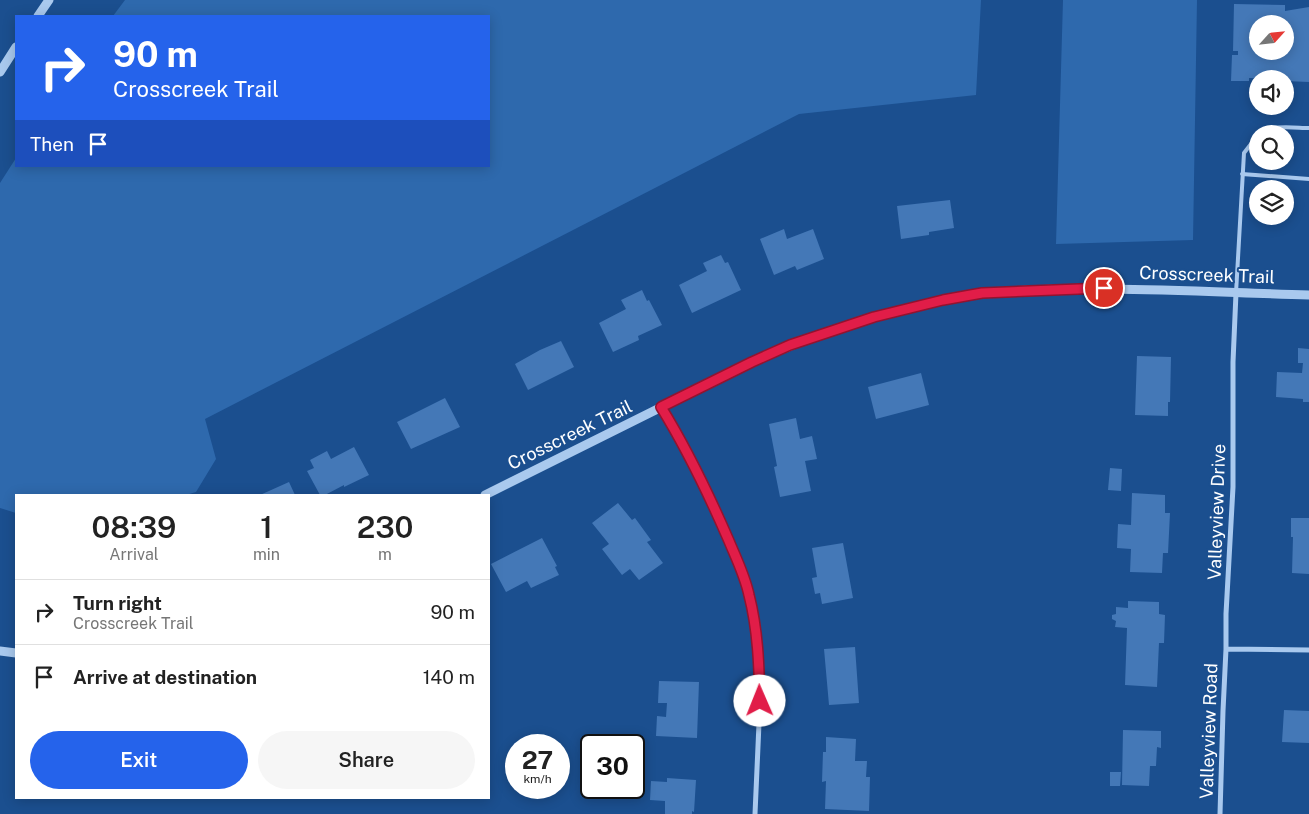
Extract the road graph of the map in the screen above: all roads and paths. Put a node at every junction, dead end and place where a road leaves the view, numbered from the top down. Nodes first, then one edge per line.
1 (49, 0) edge
2 (39, 15) edge
3 (15, 49) edge
4 (0, 72) edge
5 (1294, 128) edge
6 (1309, 128) edge
7 (1249, 146) edge
8 (1242, 174) junction
9 (1309, 179) edge
10 (1236, 293) junction
11 (1309, 295) edge
12 (661, 407) junction
13 (487, 494) edge
14 (1226, 649) junction
15 (1309, 650) edge
16 (0, 651) edge
17 (15, 653) edge
18 (755, 814) edge
19 (1220, 814) edge

1 - 2 street
3 - 4 street
5 - 6 lane
7 - 8 lane
8 - 9 lane
8 - 10 lane
10 - 11 street, Crosscreek Trail
10 - 12 street, Crosscreek Trail
10 - 14 street, Valleyview Drive
12 - 13 street, Crosscreek Trail
12 - 18 street
14 - 15 street
14 - 19 street, Valleyview Road
16 - 17 street

